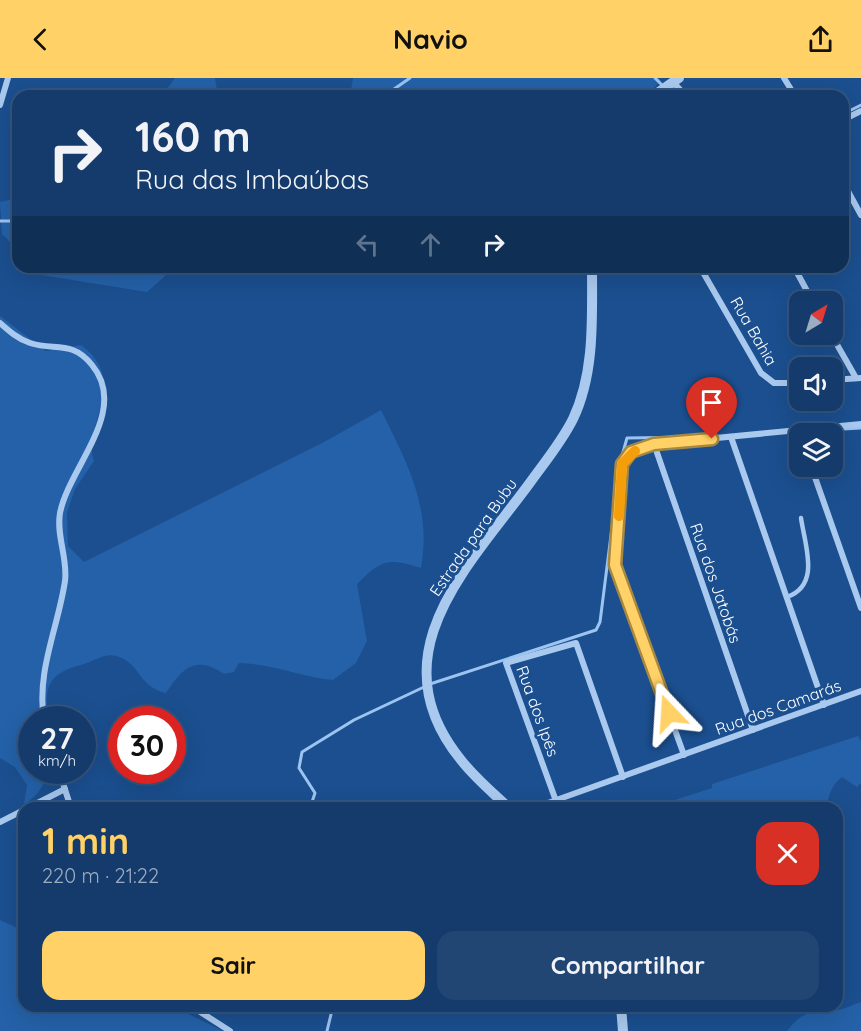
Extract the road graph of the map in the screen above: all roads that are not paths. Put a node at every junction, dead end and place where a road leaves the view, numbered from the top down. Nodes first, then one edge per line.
1 (8, 78) edge
2 (676, 80) edge
3 (661, 90) edge
4 (0, 105) edge
5 (849, 193) edge
6 (861, 215) edge
7 (592, 273) edge
8 (703, 273) edge
9 (797, 273) edge
10 (807, 291) edge
11 (0, 323) edge
12 (838, 345) edge
13 (858, 378) edge
14 (843, 379) edge
15 (789, 382) edge
16 (861, 424) edge
17 (843, 427) edge
18 (789, 434) edge
19 (731, 437) junction
20 (654, 444) junction
21 (815, 477) edge
22 (801, 518) dead end
23 (787, 597) junction
24 (861, 608) edge
25 (861, 691) edge
26 (824, 705) junction
27 (43, 706) edge
28 (753, 730) junction
29 (684, 755) junction
30 (623, 777) junction
31 (63, 784) edge
32 (65, 789) junction
33 (556, 801) junction
34 (39, 802) edge
35 (69, 802) edge
36 (503, 802) edge
37 (553, 802) edge
38 (18, 813) edge
39 (0, 822) edge
40 (200, 1012) edge
41 (621, 1012) edge
42 (230, 1031) edge
43 (623, 1031) edge

1 - 4 street
2 - 3 street
5 - 6 street
7 - 36 street, Estrada para Bubu
8 - 15 street, Rua Bahia
9 - 10 street
11 - 27 street
12 - 13 street
13 - 14 street
16 - 17 street
18 - 19 street
19 - 20 street
19 - 23 street
20 - 28 street, Rua dos Jatobás
20 - 29 street
21 - 24 street
22 - 23 lane
23 - 26 street
25 - 26 street, Rua dos Camarás
26 - 28 street, Rua dos Camarás
28 - 29 street, Rua dos Camarás
29 - 30 street, Rua dos Camarás
30 - 33 street, Rua dos Camarás
30 - 33 street, Rua dos Ipês
31 - 32 street
32 - 34 street
32 - 35 street
33 - 37 street, Rua dos Camarás
38 - 39 street
40 - 42 street
41 - 43 street

